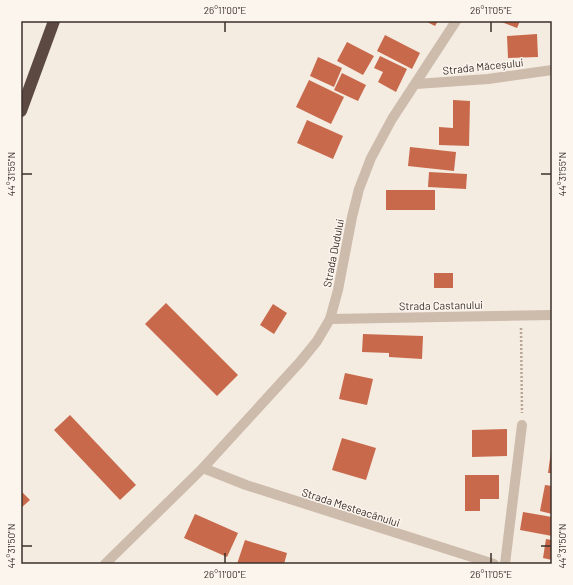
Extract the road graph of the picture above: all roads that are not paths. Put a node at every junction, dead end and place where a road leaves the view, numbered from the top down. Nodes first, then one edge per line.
1 (54, 21) edge
2 (456, 21) edge
3 (552, 70) edge
4 (416, 84) junction
5 (21, 111) edge
6 (552, 314) edge
7 (330, 319) junction
8 (522, 425) road end
9 (203, 468) junction
10 (105, 564) edge
11 (494, 564) edge
12 (505, 564) edge

1 - 5 highway
2 - 4 street, Strada Dudului
3 - 4 street, Strada Măceșului
4 - 7 street, Strada Dudului
6 - 7 street, Strada Castanului
7 - 9 street, Strada Dudului
8 - 12 street
9 - 10 street, Strada Dudului
9 - 11 street, Strada Mesteacănului

